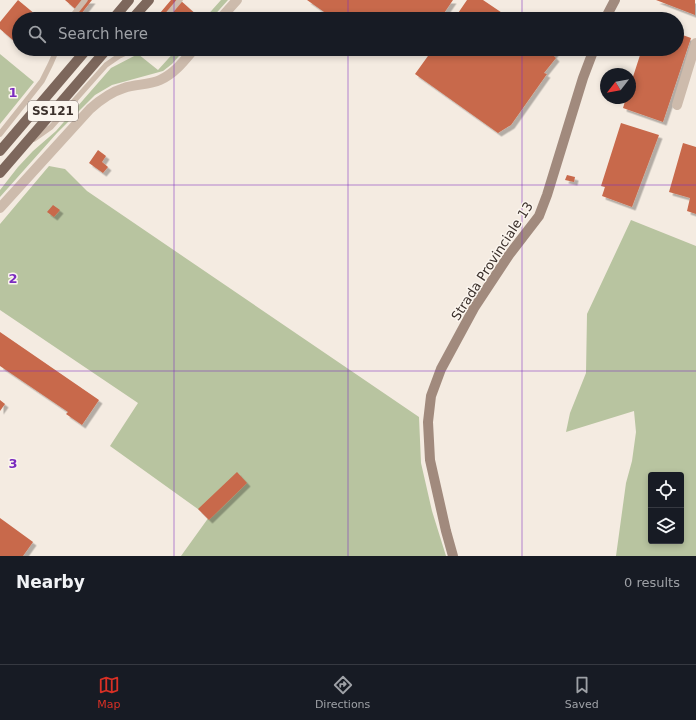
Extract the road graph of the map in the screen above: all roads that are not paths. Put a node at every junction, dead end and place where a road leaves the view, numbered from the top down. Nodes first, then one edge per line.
1 (85, 0) edge
2 (129, 0) edge
3 (149, 0) edge
4 (180, 0) edge
5 (236, 0) edge
6 (615, 0) edge
7 (76, 12) edge
8 (119, 12) edge
9 (138, 12) edge
10 (170, 12) edge
11 (226, 12) edge
12 (609, 12) edge
13 (696, 43) edge
14 (54, 56) edge
15 (81, 56) edge
16 (101, 56) edge
17 (119, 56) edge
18 (188, 56) edge
19 (591, 56) edge
20 (677, 105) dead end
21 (0, 134) edge
22 (22, 147) junction
23 (0, 151) edge
24 (0, 173) edge
25 (0, 208) edge
26 (453, 556) edge

1 - 7 lane
2 - 8 main road
3 - 9 main road
4 - 10 lane
5 - 11 street
6 - 12 main road
13 - 20 street
14 - 21 lane
15 - 23 main road, SS121
16 - 22 main road, SS121
17 - 22 lane
18 - 25 street
19 - 26 main road, Strada Provinciale 13
22 - 24 main road, SS121

